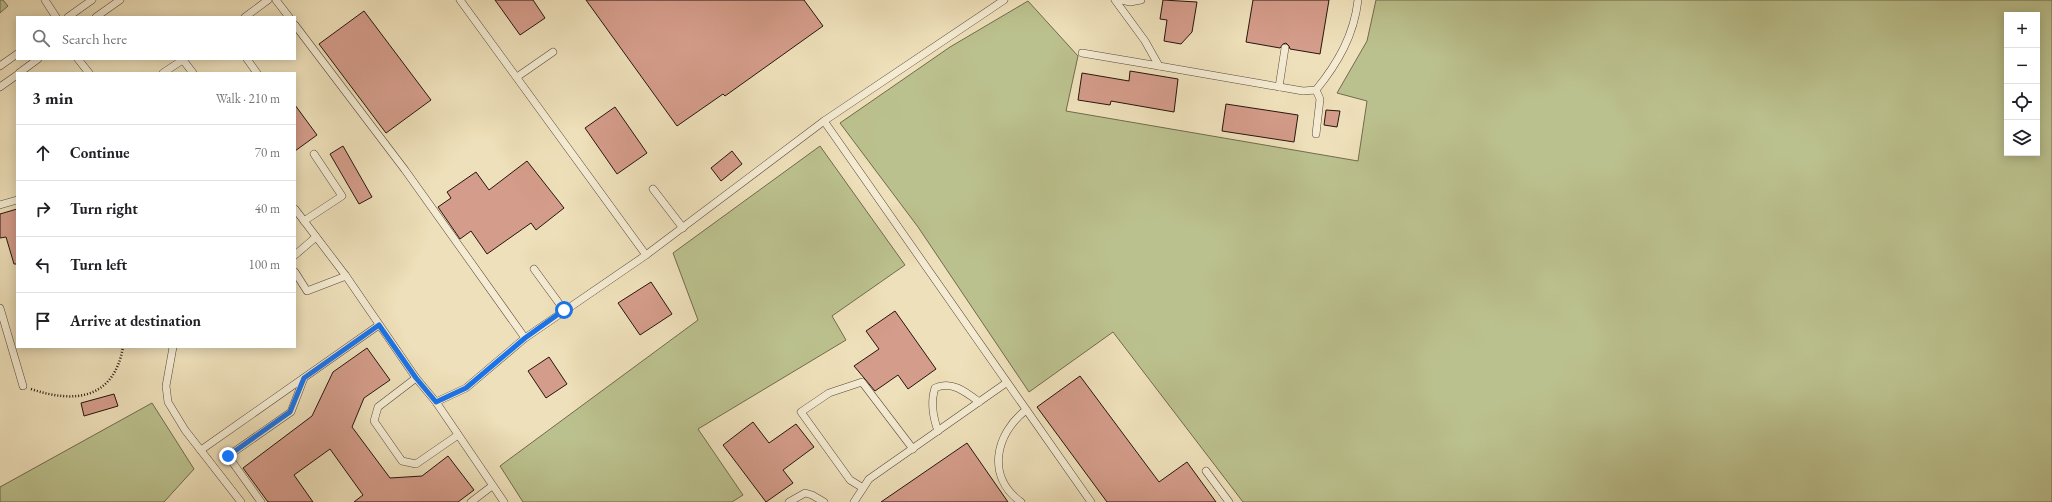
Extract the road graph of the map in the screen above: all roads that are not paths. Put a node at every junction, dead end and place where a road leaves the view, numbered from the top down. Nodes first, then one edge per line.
1 (44, 0) edge
2 (92, 0) edge
3 (120, 0) edge
4 (268, 0) edge
5 (276, 0) edge
6 (460, 0) edge
7 (1004, 0) edge
8 (1115, 0) edge
9 (1122, 0) edge
10 (1141, 0) edge
11 (1358, 0) edge
12 (55, 16) edge
13 (69, 16) edge
14 (97, 16) edge
15 (246, 16) edge
16 (288, 16) edge
17 (296, 26) edge
18 (1285, 48) dead end
19 (554, 52) dead end
20 (1082, 53) dead end
21 (16, 55) edge
22 (37, 60) edge
23 (79, 60) edge
24 (182, 60) edge
25 (185, 60) edge
26 (248, 60) edge
27 (0, 66) edge
28 (1159, 66) junction
29 (21, 72) edge
30 (88, 72) edge
31 (164, 72) edge
32 (192, 72) edge
33 (256, 72) edge
34 (16, 76) edge
35 (517, 77) junction
36 (1279, 87) junction
37 (0, 88) edge
38 (1316, 90) junction
39 (824, 121) junction
40 (1316, 134) dead end
41 (314, 154) dead end
42 (652, 188) dead end
43 (16, 200) edge
44 (0, 205) edge
45 (296, 210) edge
46 (304, 221) junction
47 (683, 228) junction
48 (316, 237) junction
49 (296, 254) edge
50 (646, 255) junction
51 (534, 269) dead end
52 (296, 274) edge
53 (346, 276) junction
54 (0, 308) edge
55 (564, 310) junction
56 (379, 325) junction
57 (525, 338) junction
58 (14, 344) edge
59 (173, 348) edge
60 (304, 378) junction
61 (416, 378) junction
62 (1006, 383) junction
63 (24, 386) road end
64 (436, 402) junction
65 (979, 402) junction
66 (1026, 410) junction
67 (938, 431) junction
68 (458, 435) junction
69 (913, 449) junction
70 (201, 450) junction
71 (1206, 472) dead end
72 (492, 486) junction
73 (863, 488) junction
74 (239, 502) edge
75 (261, 502) edge
76 (471, 502) edge
77 (504, 502) edge
78 (789, 502) edge
79 (824, 502) edge
80 (855, 502) edge
81 (1021, 502) edge
82 (1090, 502) edge
83 (1229, 502) edge

1 - 12 lane
2 - 13 lane
3 - 14 lane
4 - 15 lane
5 - 16 lane
6 - 35 lane
7 - 39 lane
8 - 28 lane
9 - 10 lane
11 - 38 lane
17 - 57 lane
18 - 36 lane
19 - 35 lane
20 - 28 lane
21 - 27 lane
22 - 29 lane
23 - 30 lane
24 - 31 lane
25 - 32 lane
26 - 33 lane
28 - 36 lane
34 - 37 lane
35 - 50 lane
36 - 38 lane
38 - 40 lane
39 - 47 lane
39 - 62 lane
41 - 46 lane
42 - 47 lane
43 - 44 lane
45 - 46 lane
46 - 48 lane
47 - 50 lane
48 - 49 lane
48 - 53 lane
50 - 55 lane
51 - 55 lane
52 - 53 lane
53 - 56 lane
54 - 58 lane
55 - 57 lane
56 - 60 lane
56 - 61 lane
57 - 64 lane
58 - 63 lane
59 - 70 lane
60 - 70 lane
60 - 75 lane
61 - 64 lane
61 - 68 lane
62 - 65 lane
62 - 66 lane
64 - 68 lane
65 - 67 lane
65 - 67 lane
66 - 81 lane
66 - 82 lane
67 - 69 lane
68 - 72 lane
69 - 73 lane
69 - 73 lane
70 - 74 lane
71 - 83 lane
72 - 76 lane
72 - 77 lane
73 - 80 lane
78 - 79 lane

